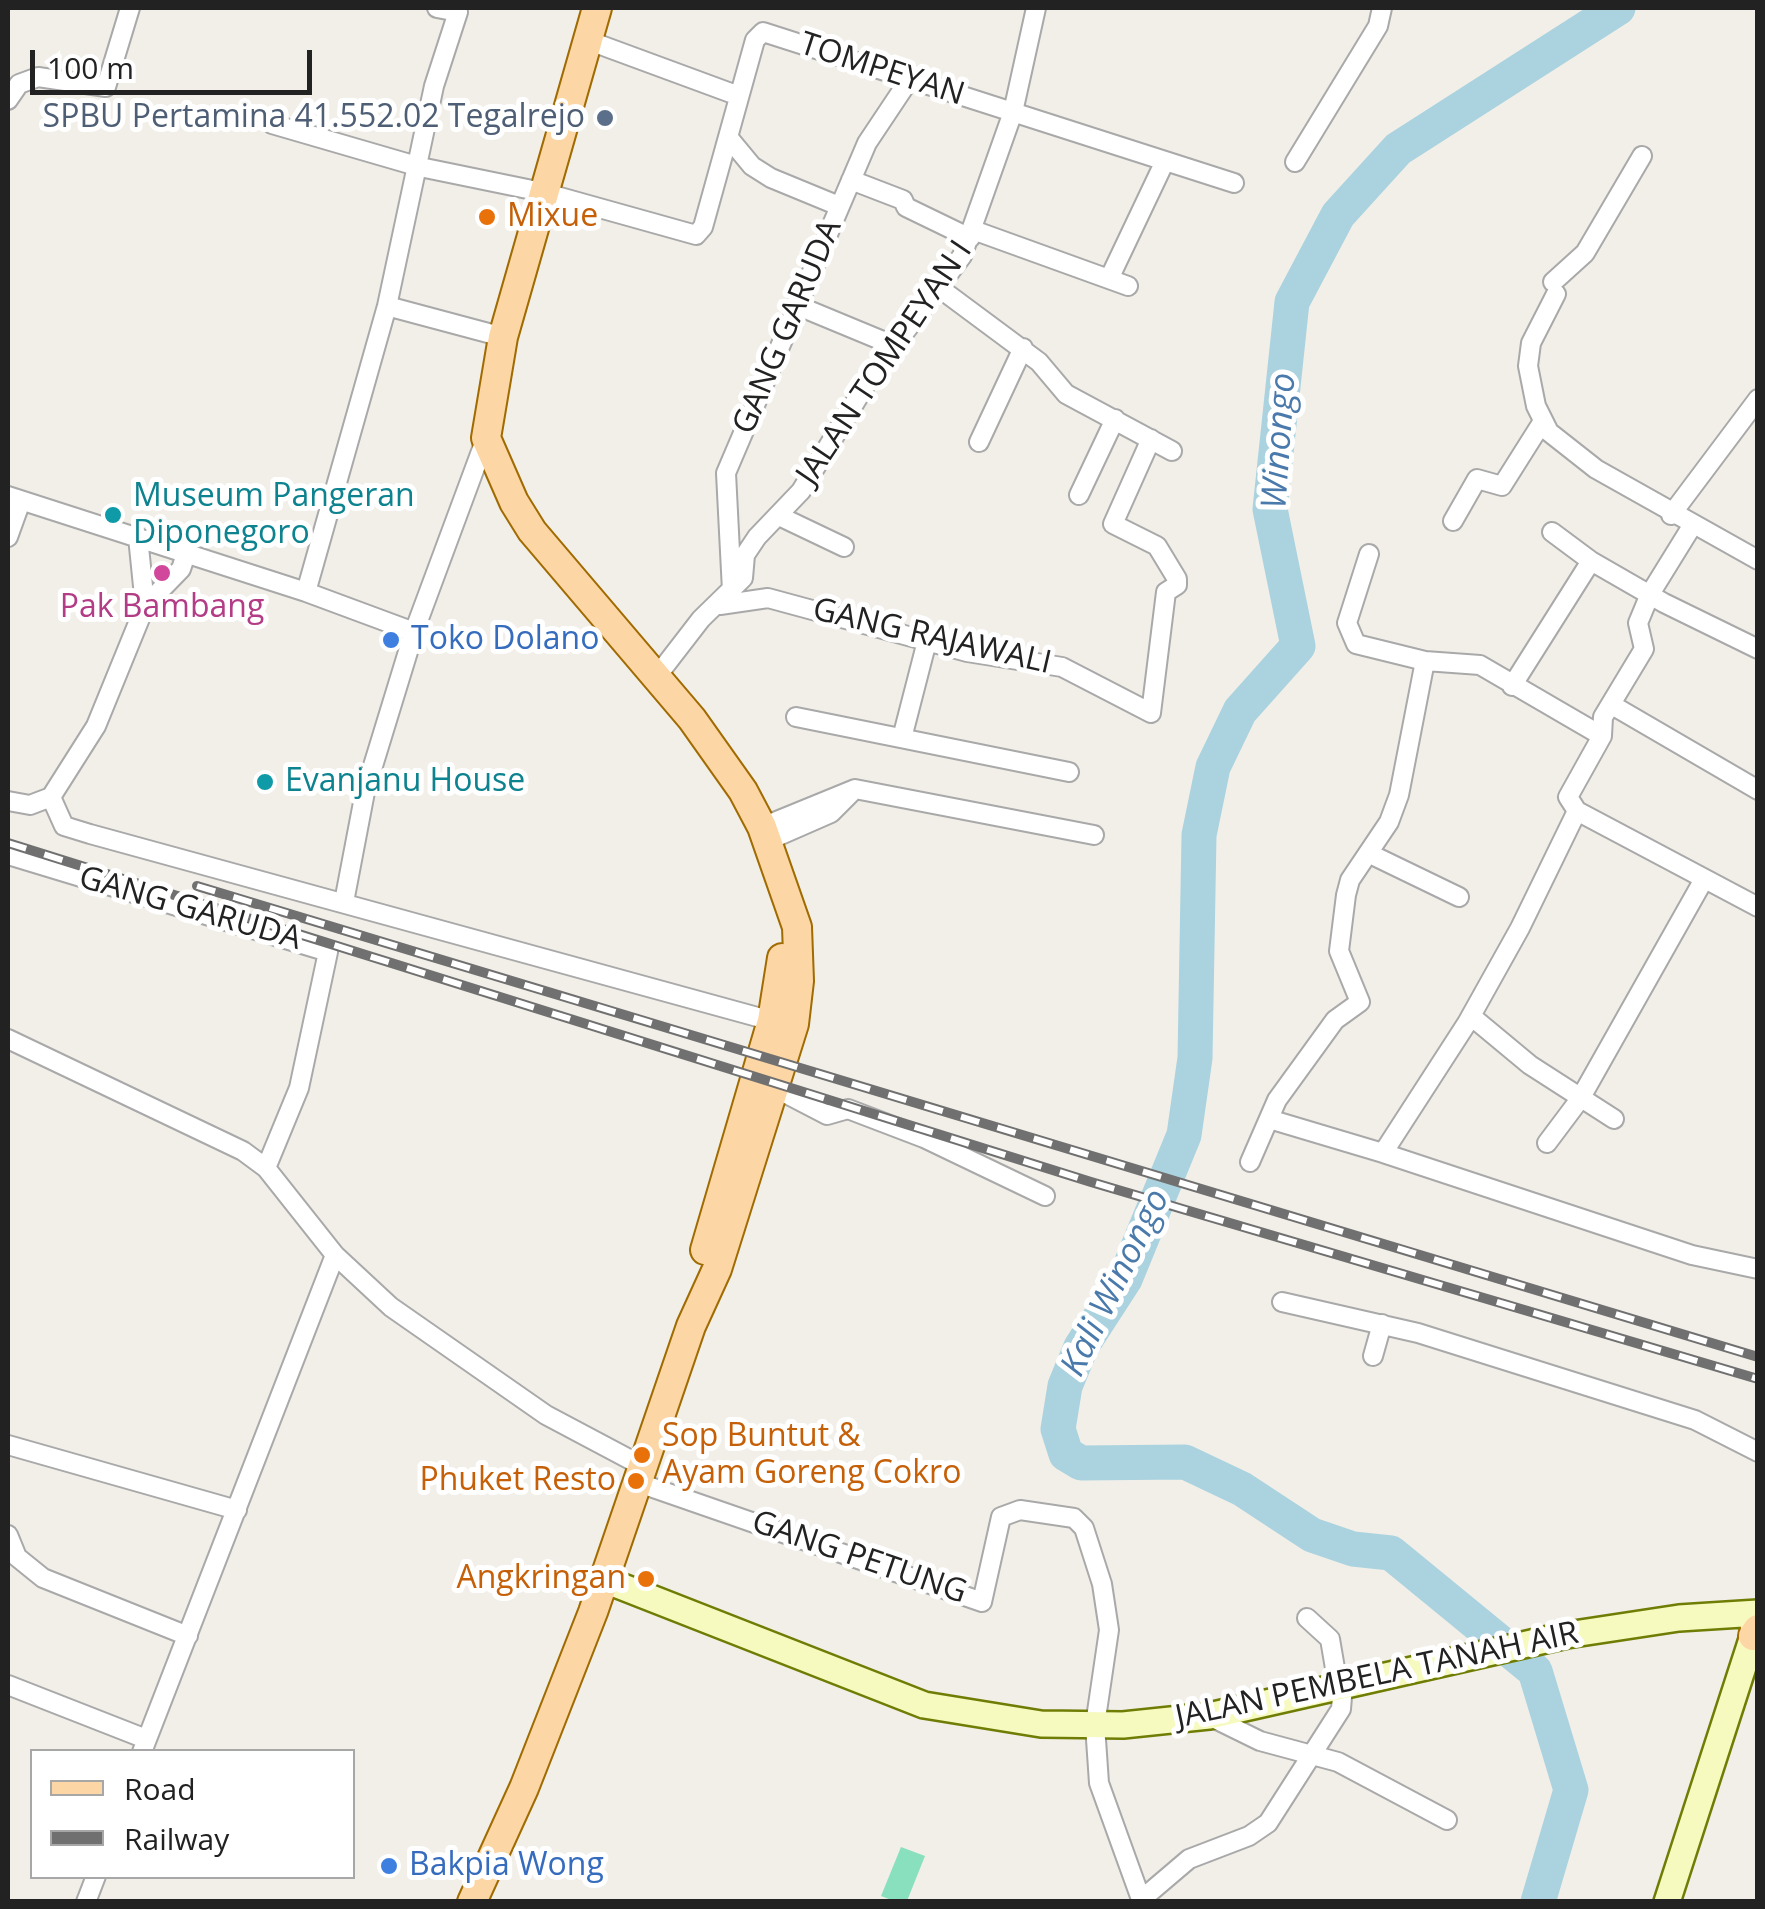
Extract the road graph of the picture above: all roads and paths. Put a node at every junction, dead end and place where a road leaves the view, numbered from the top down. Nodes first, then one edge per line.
1 (130, 8) edge
2 (437, 8) edge
3 (596, 8) edge
4 (1036, 8) edge
5 (1382, 8) edge
6 (587, 40) junction
7 (909, 80) junction
8 (740, 96) junction
9 (8, 100) edge
10 (1013, 112) junction
11 (272, 124) dead end
12 (728, 137) junction
13 (1642, 156) dead end
14 (1165, 161) junction
15 (1294, 162) dead end
16 (420, 166) junction
17 (850, 180) junction
18 (1234, 182) dead end
19 (542, 192) junction
20 (839, 206) junction
21 (972, 235) junction
22 (1109, 280) junction
23 (1128, 286) dead end
24 (938, 288) junction
25 (796, 305) junction
26 (387, 306) junction
27 (503, 337) junction
28 (895, 346) junction
29 (1022, 348) junction
30 (1758, 399) edge
31 (1115, 420) junction
32 (1543, 421) junction
33 (486, 438) junction
34 (1151, 439) junction
35 (979, 442) dead end
36 (1172, 450) dead end
37 (1080, 495) dead end
38 (14, 499) edge
39 (1671, 515) junction
40 (779, 516) junction
41 (1453, 521) dead end
42 (1692, 526) junction
43 (1552, 532) dead end
44 (8, 537) edge
45 (138, 537) junction
46 (844, 547) dead end
47 (186, 554) junction
48 (1369, 554) dead end
49 (1591, 560) junction
50 (1758, 560) edge
51 (732, 591) junction
52 (306, 592) junction
53 (1650, 594) junction
54 (145, 606) junction
55 (715, 606) junction
56 (414, 632) junction
57 (926, 641) junction
58 (1758, 649) edge
59 (1425, 661) junction
60 (657, 676) junction
61 (1512, 686) junction
62 (1612, 705) junction
63 (796, 717) dead end
64 (1602, 736) junction
65 (902, 738) junction
66 (1068, 772) dead end
67 (1758, 790) edge
68 (51, 798) junction
69 (8, 801) edge
70 (1577, 811) junction
71 (764, 834) junction
72 (1094, 835) dead end
73 (1368, 853) junction
74 (8, 856) edge
75 (1703, 881) junction
76 (786, 897) junction
77 (1459, 897) dead end
78 (344, 902) junction
79 (1758, 907) edge
80 (1471, 1016) junction
81 (772, 1021) junction
82 (8, 1039) edge
83 (776, 1088) junction
84 (1580, 1099) junction
85 (1269, 1119) junction
86 (1614, 1119) dead end
87 (1547, 1144) dead end
88 (1383, 1153) junction
89 (1250, 1162) dead end
90 (266, 1168) junction
91 (1046, 1196) dead end
92 (335, 1255) junction
93 (1758, 1270) edge
94 (1282, 1302) dead end
95 (1382, 1324) junction
96 (691, 1326) junction
97 (1373, 1356) dead end
98 (8, 1445) edge
99 (1758, 1452) edge
100 (642, 1475) junction
101 (237, 1510) junction
102 (8, 1535) edge
103 (606, 1580) junction
104 (1307, 1618) dead end
105 (1756, 1618) edge
106 (188, 1636) junction
107 (8, 1685) edge
108 (1340, 1686) junction
109 (1209, 1716) junction
110 (1095, 1725) junction
111 (144, 1745) edge
112 (1310, 1757) junction
113 (1448, 1820) dead end
114 (1142, 1900) edge
115 (472, 1902) edge
116 (1667, 1902) edge

1 - 9 street
2 - 16 street
3 - 6 main road
4 - 10 street, JALAN TOMPEYAN I
5 - 15 street
6 - 8 street
6 - 19 main road
7 - 8 street, TOMPEYAN
7 - 10 street, TOMPEYAN
7 - 17 street, GANG GARUDA
8 - 12 street
10 - 14 street, TOMPEYAN
10 - 21 street, JALAN TOMPEYAN I
11 - 16 street
12 - 19 street
12 - 20 street
13 - 32 street
14 - 18 street, TOMPEYAN
14 - 22 street
16 - 19 street
16 - 26 street
17 - 20 street, GANG GARUDA
17 - 21 street
19 - 27 main road
20 - 25 street, GANG GARUDA
21 - 22 street
21 - 24 street, JALAN TOMPEYAN I
22 - 23 street
24 - 28 street, JALAN TOMPEYAN I
24 - 29 street
25 - 28 street
25 - 51 street, GANG GARUDA
26 - 27 street
26 - 52 street
27 - 33 main road
28 - 40 street, JALAN TOMPEYAN I
29 - 31 street
29 - 35 street
30 - 39 street
31 - 34 street
31 - 37 street
32 - 39 street
32 - 41 street
33 - 56 street
33 - 60 main road
34 - 36 street
34 - 57 street, GANG RAJAWALI
38 - 44 street
38 - 45 street
39 - 42 street
40 - 46 street
40 - 51 street, JALAN TOMPEYAN I
42 - 50 street
42 - 53 street
43 - 49 street
45 - 47 street
45 - 54 street
47 - 52 street
47 - 54 street
48 - 59 street
49 - 53 street
49 - 61 street
51 - 55 street, JALAN TOMPEYAN I
52 - 56 street
53 - 58 street
53 - 62 street
54 - 68 street
55 - 57 street, GANG RAJAWALI
55 - 60 street, JALAN TOMPEYAN I
56 - 78 street
57 - 65 street
59 - 61 street
59 - 73 street
60 - 71 main road
61 - 64 street
62 - 64 street
62 - 67 street
63 - 65 street
64 - 70 street
65 - 66 street
68 - 69 street
68 - 78 street
70 - 75 street
70 - 80 street
71 - 72 street
71 - 76 main road
73 - 77 street
73 - 85 street
74 - 90 street, GANG GARUDA
75 - 79 street
75 - 84 street
76 - 81 main road
76 - 83 main road
78 - 81 street
80 - 84 street
80 - 88 street
81 - 96 main road
82 - 90 street
83 - 91 street
83 - 96 main road
84 - 86 street
84 - 87 street
85 - 88 street
85 - 89 street
88 - 93 street
90 - 92 street
92 - 100 street
92 - 101 street
94 - 95 street
95 - 97 street
95 - 99 street
96 - 100 main road
98 - 101 street
100 - 103 main road
100 - 110 street, GANG PETUNG
101 - 106 street
102 - 106 street
103 - 110 main road, JALAN PEMBELA TANAH AIR
103 - 115 main road
104 - 108 street
105 - 108 main road, JALAN PEMBELA TANAH AIR
105 - 116 main road
106 - 111 street
107 - 111 street
108 - 109 main road, JALAN PEMBELA TANAH AIR
108 - 112 street
109 - 110 main road, JALAN PEMBELA TANAH AIR
109 - 112 street
110 - 114 street
112 - 113 street
112 - 114 street

